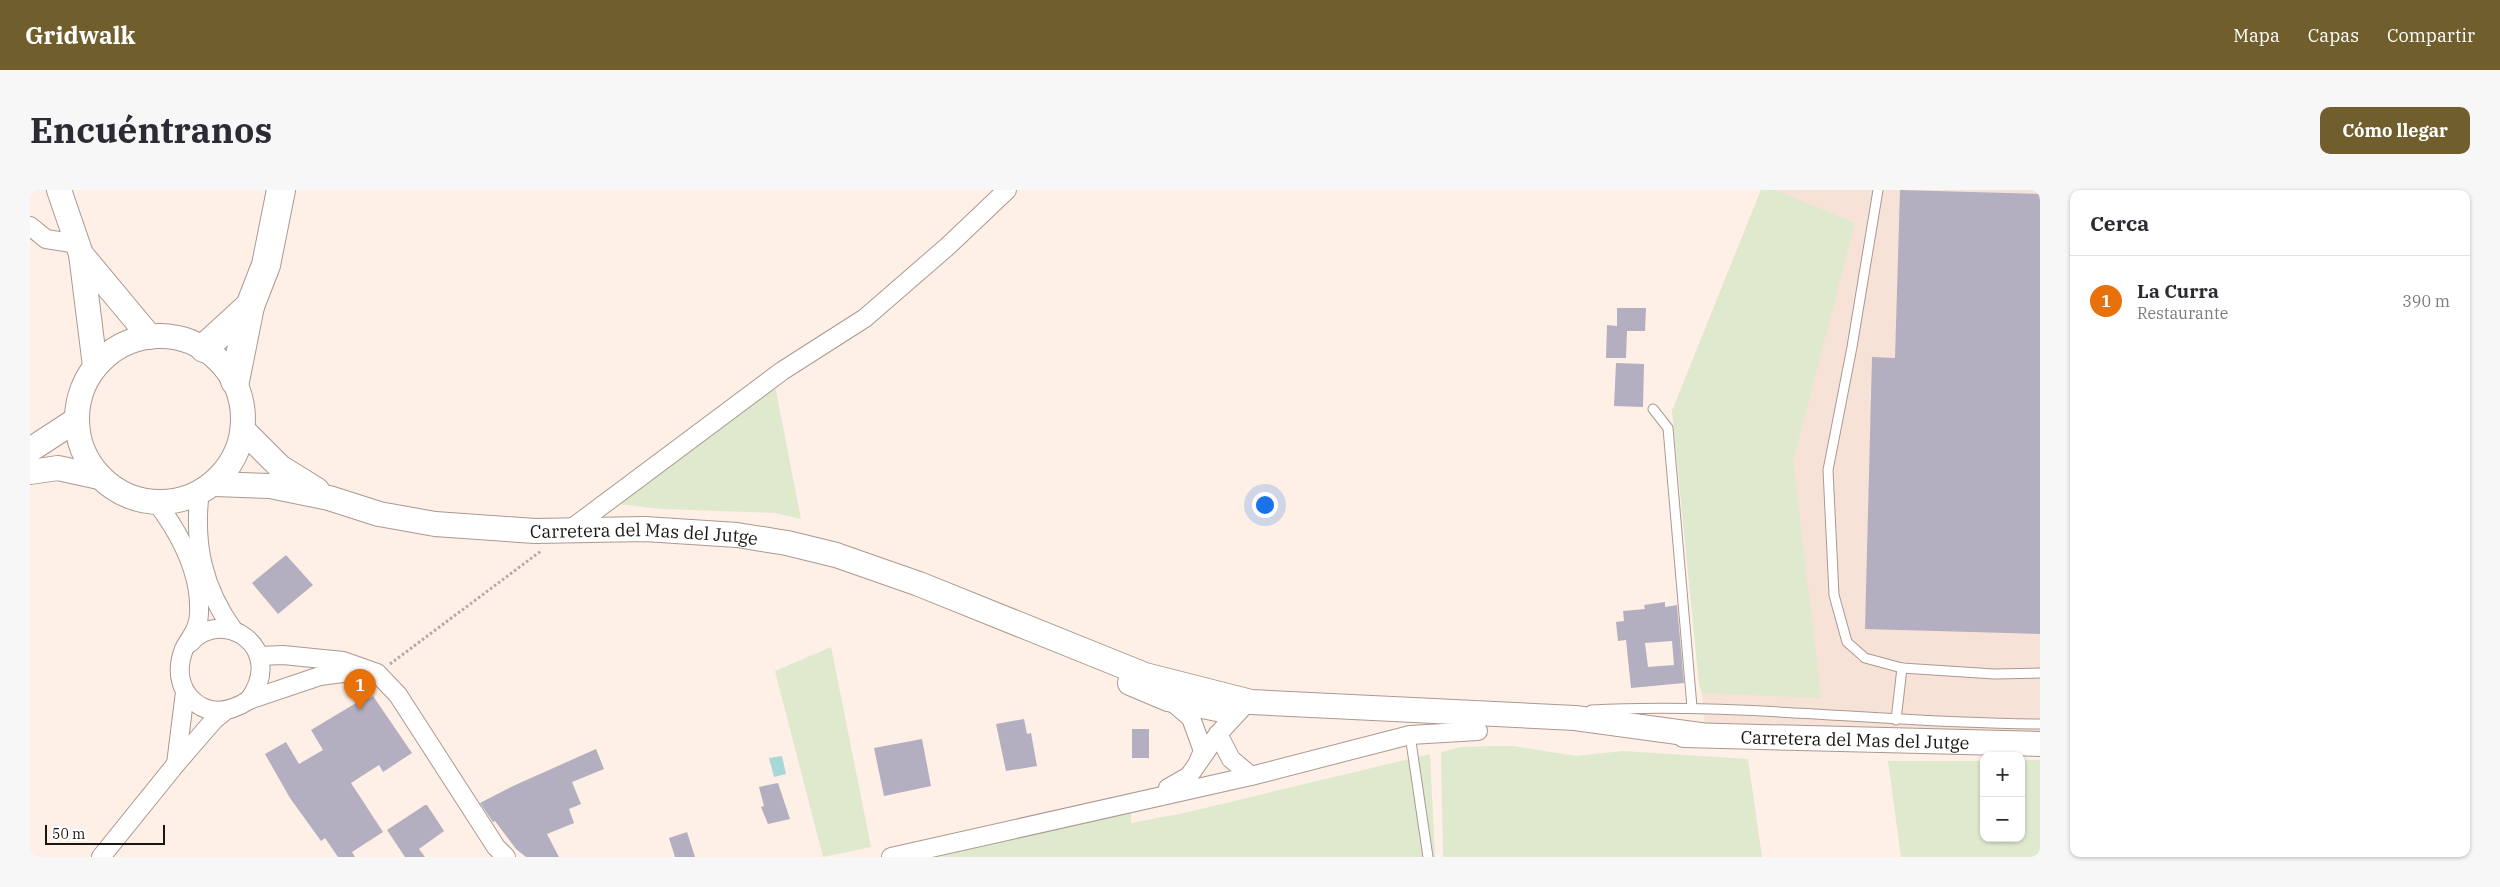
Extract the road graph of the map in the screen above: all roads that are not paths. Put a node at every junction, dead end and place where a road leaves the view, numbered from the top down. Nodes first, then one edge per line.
1 (59, 190) edge
2 (1007, 190) edge
3 (1878, 190) edge
4 (279, 195) edge
5 (30, 226) edge
6 (80, 249) junction
7 (250, 306) junction
8 (150, 336) junction
9 (204, 348) junction
10 (95, 366) junction
11 (235, 381) junction
12 (1653, 409) dead end
13 (76, 420) junction
14 (243, 430) junction
15 (30, 450) edge
16 (30, 472) edge
17 (99, 477) junction
18 (207, 488) junction
19 (329, 498) junction
20 (156, 502) junction
21 (568, 531) junction
22 (952, 598) junction
23 (234, 631) junction
24 (184, 649) junction
25 (259, 656) junction
26 (1902, 668) junction
27 (371, 672) junction
28 (2040, 673) edge
29 (185, 692) junction
30 (1168, 699) junction
31 (249, 700) junction
32 (1692, 707) junction
33 (1244, 708) junction
34 (225, 711) junction
35 (1896, 720) junction
36 (1478, 723) junction
37 (2040, 724) edge
38 (1218, 734) junction
39 (1410, 736) junction
40 (2040, 744) edge
41 (176, 764) junction
42 (1198, 764) junction
43 (1251, 776) junction
44 (1142, 800) junction
45 (101, 857) edge
46 (506, 857) edge
47 (892, 857) edge
48 (1428, 857) edge

1 - 6 street
2 - 21 street
3 - 26 lane
4 - 7 highway
5 - 6 street
6 - 8 street
6 - 10 street
7 - 9 highway
7 - 11 highway
8 - 9 street
8 - 10 street
9 - 11 street
10 - 13 street
11 - 14 street
12 - 32 lane
13 - 15 street
13 - 17 street
14 - 18 street
14 - 19 street, Carretera del Mas del Jutge
16 - 17 street
17 - 20 street
18 - 19 street, Carretera del Mas del Jutge
18 - 20 street
18 - 23 street
19 - 21 street, Carretera del Mas del Jutge
20 - 24 street
21 - 22 street, Carretera del Mas del Jutge
22 - 30 street
22 - 33 street
23 - 24 street
23 - 25 street
24 - 29 street
25 - 27 street
25 - 31 street
26 - 28 lane
26 - 35 lane
27 - 31 street
27 - 46 street
29 - 34 street
29 - 41 street
30 - 33 street
30 - 42 street
31 - 34 street
32 - 35 lane
32 - 36 lane
33 - 36 street, Carretera del Mas del Jutge
33 - 38 street
34 - 41 street
35 - 37 lane
36 - 39 street
36 - 40 street, Carretera del Mas del Jutge
38 - 42 street
38 - 43 street
39 - 43 street
39 - 48 lane
41 - 45 street
42 - 44 street
43 - 44 street
44 - 47 street

